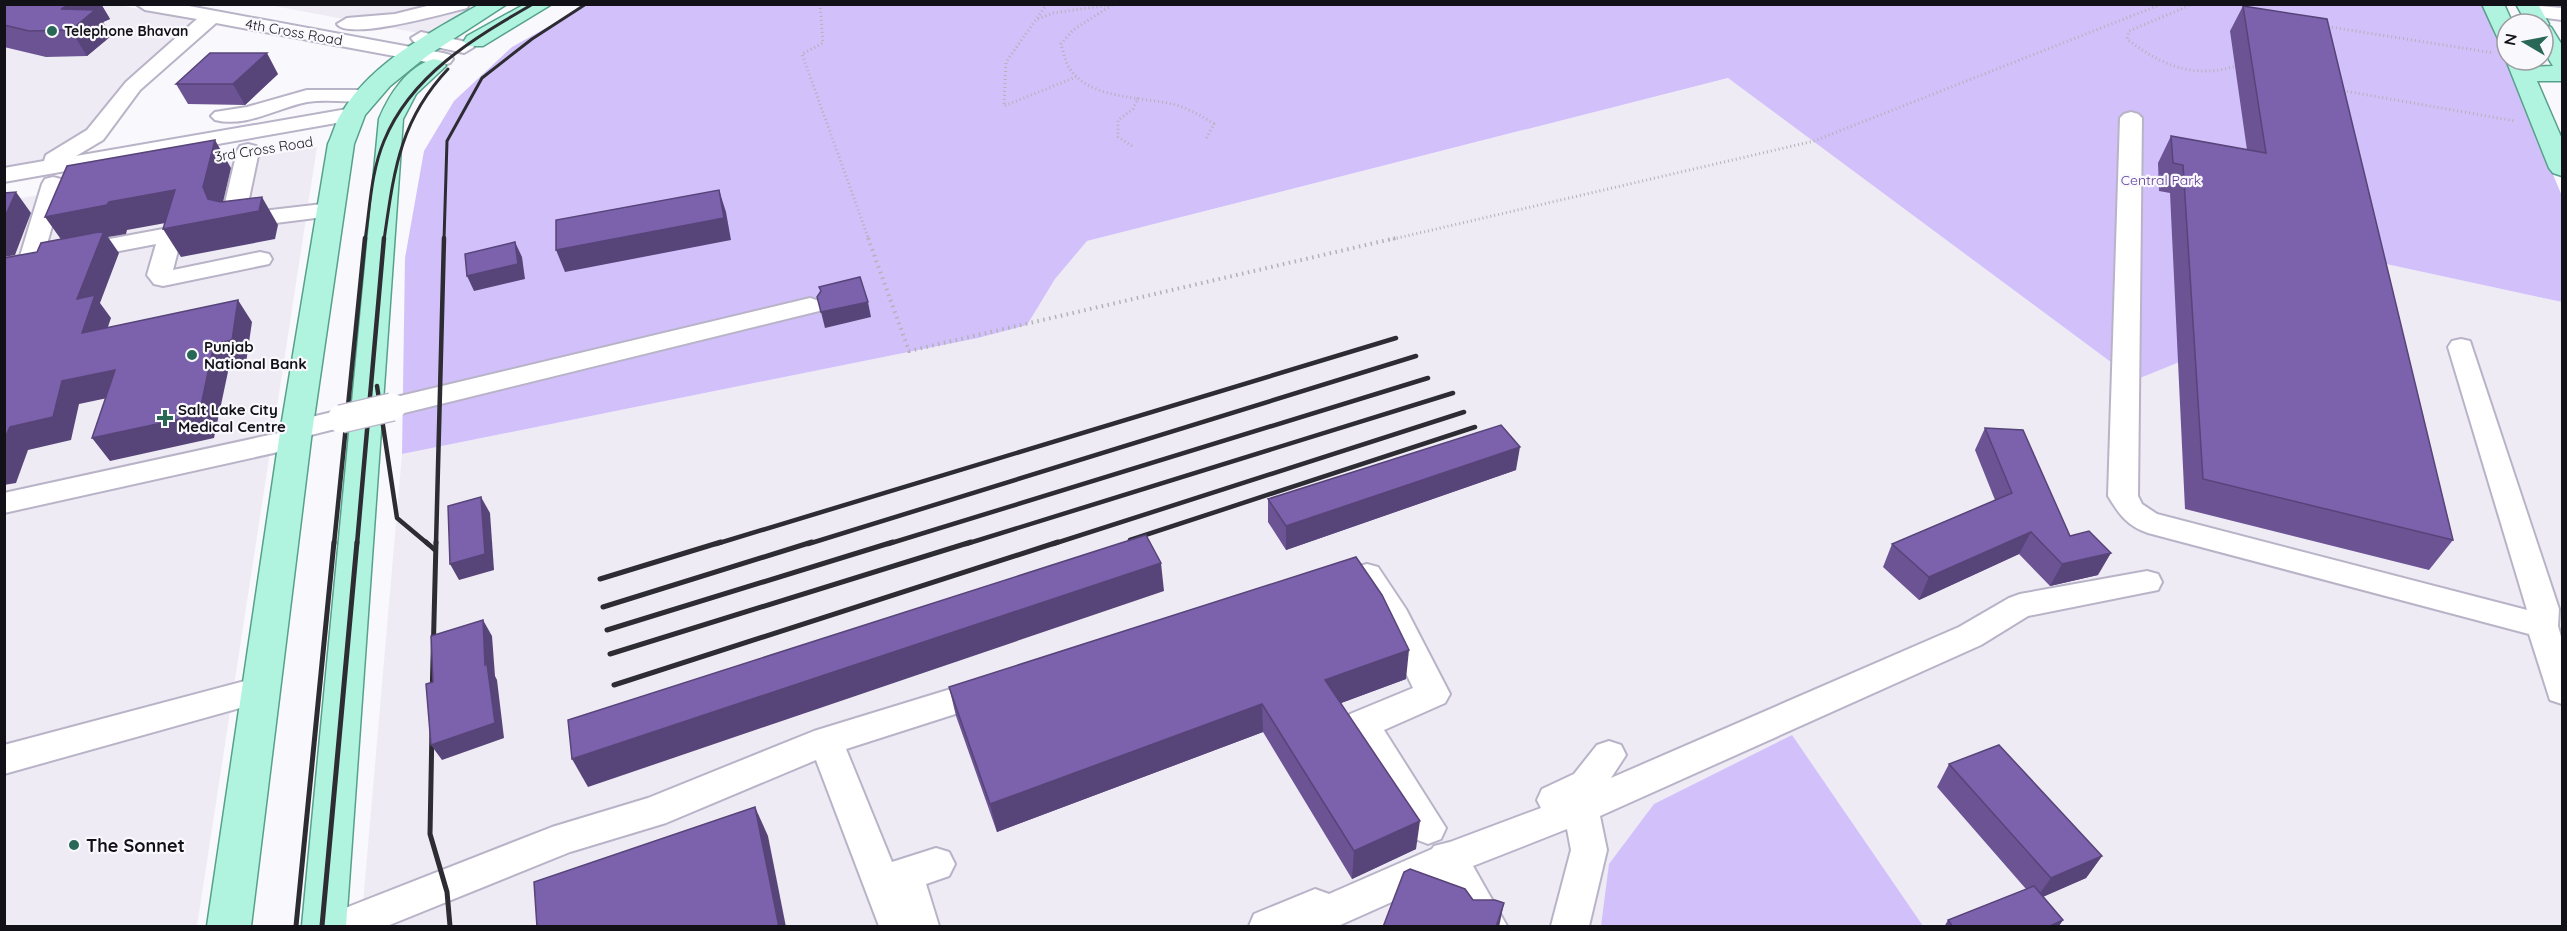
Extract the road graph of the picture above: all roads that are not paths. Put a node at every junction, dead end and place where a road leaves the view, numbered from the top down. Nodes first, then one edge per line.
1 (145, 4) edge
2 (248, 4) edge
3 (460, 4) edge
4 (497, 4) edge
5 (542, 4) edge
6 (211, 17) junction
7 (348, 24) junction
8 (439, 51) junction
9 (2521, 72) edge
10 (2528, 72) edge
11 (2543, 72) edge
12 (2543, 72) edge
13 (2562, 74) edge
14 (356, 115) junction
15 (222, 116) dead end
16 (2131, 118) dead end
17 (2554, 120) edge
18 (95, 135) junction
19 (248, 151) junction
20 (139, 152) junction
21 (2562, 168) edge
22 (27, 171) junction
23 (4, 176) edge
24 (53, 184) junction
25 (4, 193) edge
26 (331, 210) junction
27 (260, 260) dead end
28 (30, 261) junction
29 (4, 266) edge
30 (810, 306) dead end
31 (2461, 348) dead end
32 (295, 434) junction
33 (4, 503) edge
34 (1332, 579) edge
35 (2147, 582) dead end
36 (2541, 626) junction
37 (1014, 682) edge
38 (260, 690) junction
39 (2562, 691) edge
40 (826, 741) junction
41 (1609, 755) dead end
42 (4, 760) edge
43 (1581, 808) junction
44 (1441, 848) junction
45 (936, 864) dead end
46 (229, 927) edge
47 (324, 927) edge
48 (344, 927) edge
49 (898, 927) edge
50 (920, 927) edge
51 (1268, 927) edge
52 (1298, 927) edge
53 (1488, 927) edge
54 (1570, 927) edge

1 - 6 street, 4th Cross Road
2 - 7 street
3 - 7 street
4 - 8 main road
5 - 8 main road
6 - 8 street, 4th Cross Road
6 - 18 street
7 - 8 street
8 - 14 main road
8 - 47 main road
9 - 17 main road
10 - 11 main road
12 - 13 main road
14 - 15 street
14 - 19 street, 3rd Cross Road
14 - 20 street
14 - 26 main road
16 - 36 street
17 - 21 main road
18 - 20 street
18 - 22 street
19 - 24 street, 3rd Cross Road
19 - 26 street
20 - 22 street
22 - 23 street
24 - 25 street, 3rd Cross Road
24 - 28 street
26 - 32 main road
27 - 28 street
28 - 29 street
30 - 32 street, bridge
31 - 36 street
32 - 33 street
32 - 38 main road
34 - 44 street
35 - 43 street
36 - 39 street
37 - 40 street
38 - 42 street
38 - 46 main road
40 - 48 street
40 - 49 street
41 - 51 street
43 - 44 street
43 - 54 street
44 - 52 street
44 - 53 street
45 - 50 street

